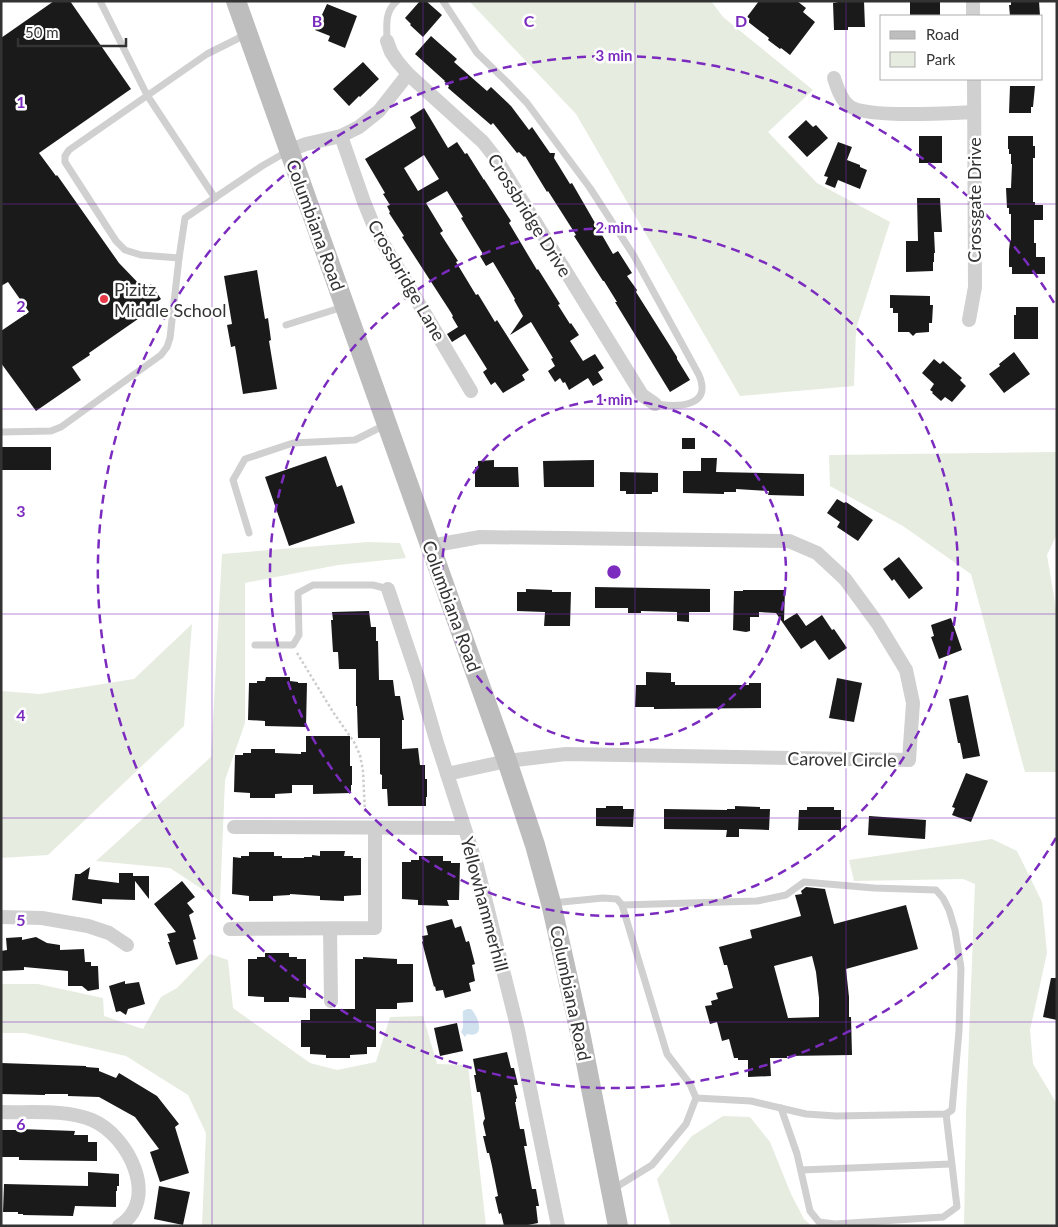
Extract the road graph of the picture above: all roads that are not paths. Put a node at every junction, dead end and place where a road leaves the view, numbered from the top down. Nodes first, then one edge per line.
1 (100, 1) edge
2 (236, 1) edge
3 (397, 1) edge
4 (443, 1) edge
5 (973, 1) edge
6 (973, 15) edge
7 (248, 34) junction
8 (387, 41) joint
9 (408, 74) junction
10 (834, 78) dead end
11 (974, 80) edge
12 (147, 95) junction
13 (974, 112) junction
14 (341, 136) junction
15 (288, 151) junction
16 (214, 198) junction
17 (179, 258) junction
18 (345, 306) junction
19 (969, 320) dead end
20 (286, 326) dead end
21 (472, 391) dead end
22 (655, 404) joint
23 (387, 424) junction
24 (1, 432) edge
25 (249, 533) dead end
26 (430, 546) junction
27 (388, 589) joint
28 (255, 645) dead end
29 (507, 761) junction
30 (447, 774) junction
31 (234, 828) dead end
32 (371, 828) junction
33 (464, 828) junction
34 (551, 903) junction
35 (622, 905) junction
36 (1, 917) edge
37 (230, 929) dead end
38 (330, 929) junction
39 (127, 945) dead end
40 (331, 1001) dead end
41 (696, 1098) junction
42 (781, 1108) junction
43 (1, 1112) edge
44 (946, 1114) junction
45 (951, 1164) junction
46 (801, 1170) junction
47 (611, 1191) junction
48 (119, 1226) edge
49 (558, 1226) edge
50 (618, 1226) edge

1 - 12 lane
2 - 7 main road, Columbiana Road
3 - 8 lane
4 - 22 lane
5 - 6 street
7 - 12 lane
7 - 15 main road, Columbiana Road
8 - 9 street, Crossbridge Drive
9 - 14 street
9 - 22 street, Crossbridge Drive
10 - 13 street
11 - 13 street, Crossgate Drive
12 - 16 lane
12 - 17 lane
13 - 19 street, Crossgate Drive
14 - 15 street
14 - 21 street, Crossbridge Lane
15 - 16 lane
15 - 18 main road, Columbiana Road
16 - 17 lane
17 - 24 lane
18 - 20 lane
18 - 23 main road, Columbiana Road
23 - 25 lane
23 - 26 main road, Columbiana Road
26 - 29 main road, Columbiana Road
26 - 29 street, Carovel Circle
27 - 28 lane
27 - 30 street, Yellowhammerhill
29 - 30 street
29 - 34 main road, Columbiana Road
30 - 33 street, Yellowhammerhill
31 - 32 street
32 - 33 street
32 - 38 street
33 - 49 street, Yellowhammerhill
34 - 35 lane
34 - 47 main road, Columbiana Road
35 - 41 lane
35 - 44 lane
36 - 39 street
37 - 38 street
38 - 40 street
41 - 42 lane
41 - 47 lane
42 - 44 lane
42 - 46 lane
43 - 48 street
44 - 45 lane
45 - 46 lane
45 - 46 lane
47 - 50 main road, Columbiana Road

